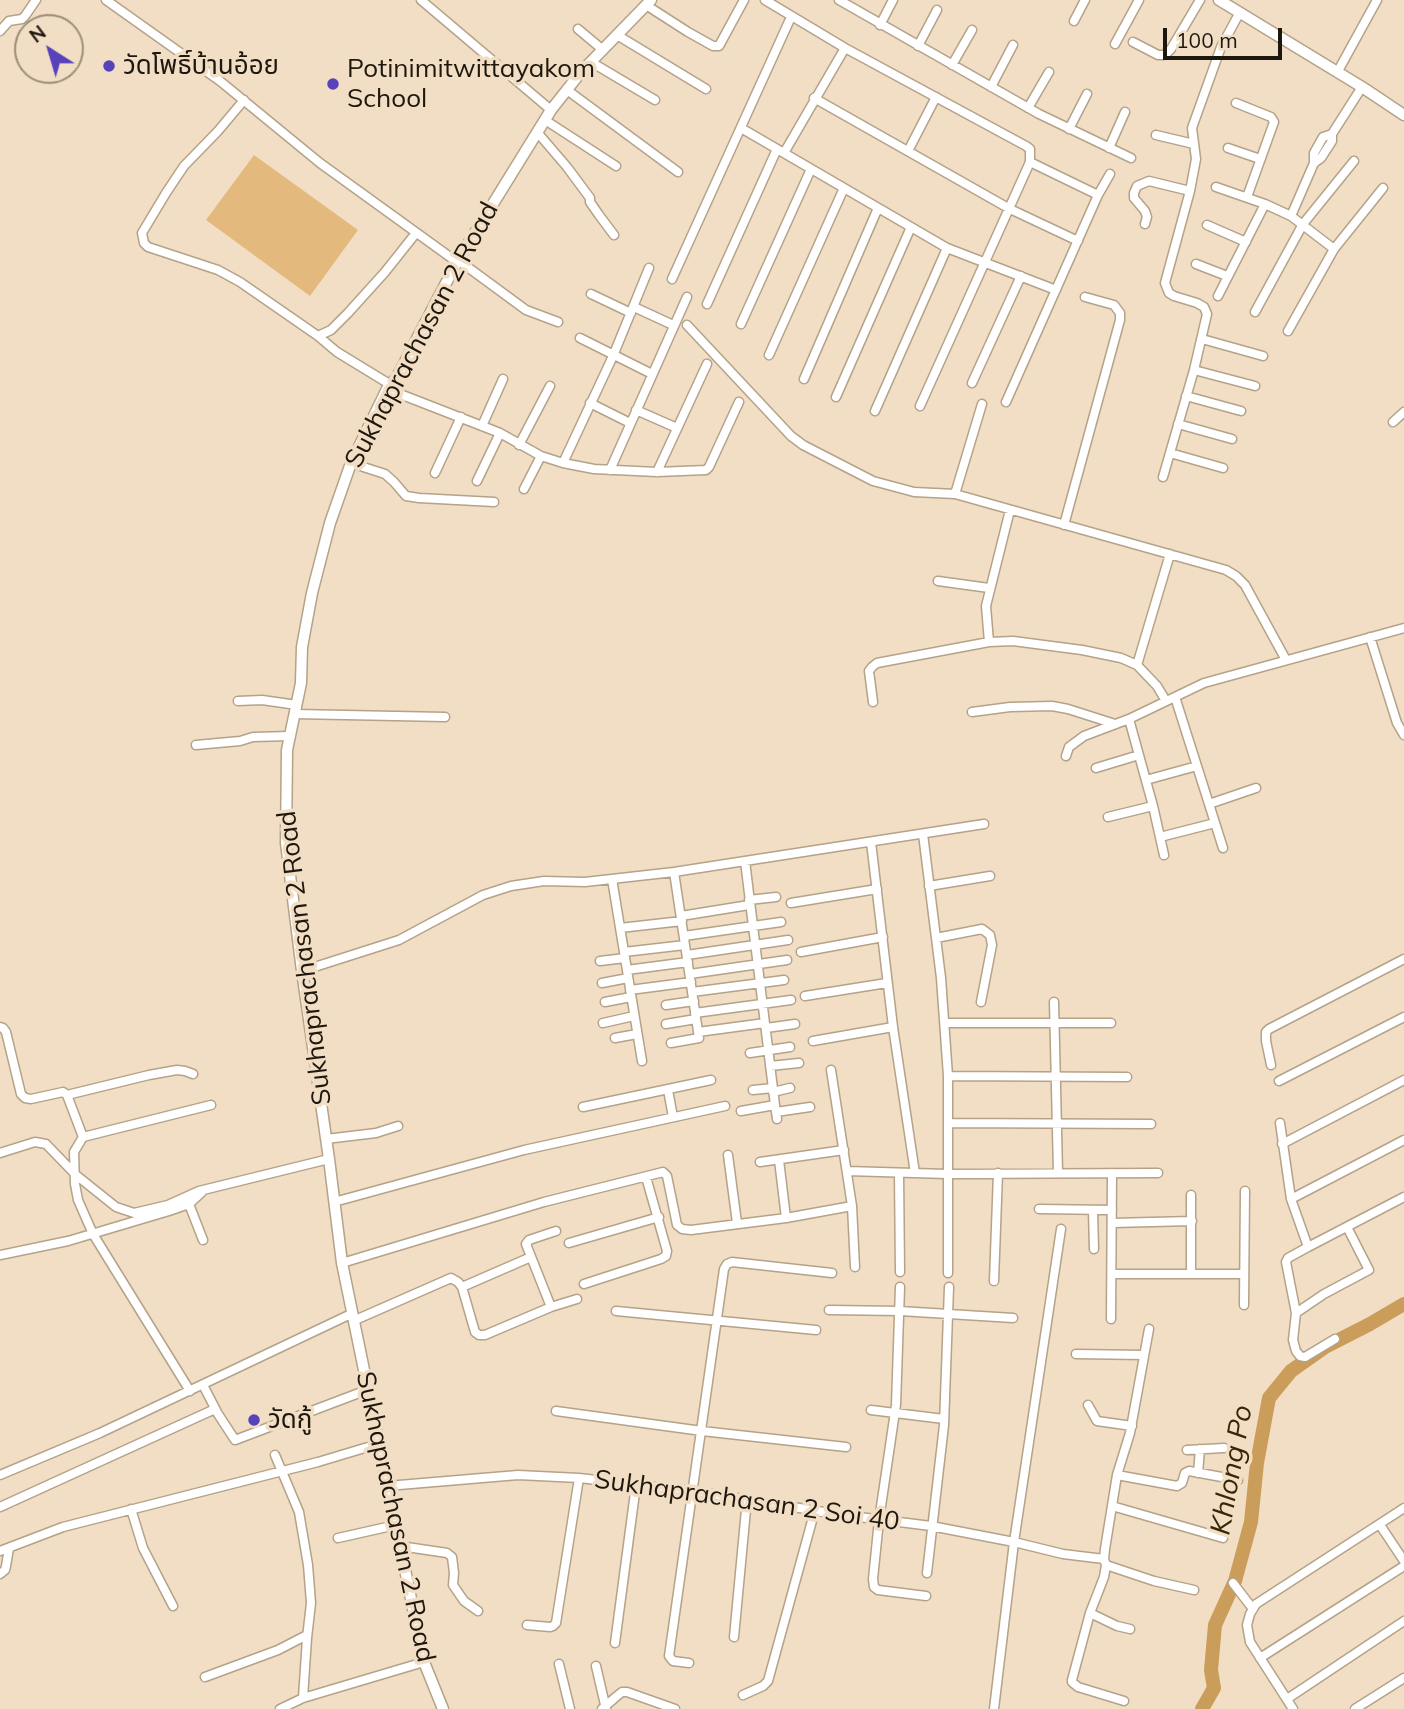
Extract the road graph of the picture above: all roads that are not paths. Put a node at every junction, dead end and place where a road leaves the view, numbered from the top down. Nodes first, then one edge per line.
1 (36, 0) edge
2 (106, 0) edge
3 (421, 0) edge
4 (744, 0) edge
5 (765, 0) edge
6 (840, 0) edge
7 (893, 0) edge
8 (1085, 0) edge
9 (1139, 0) edge
10 (1200, 0) edge
11 (1219, 0) edge
12 (1377, 0) edge
13 (648, 2) edge
14 (937, 10) dead end
15 (1240, 12) junction
16 (791, 17) junction
17 (1074, 21) dead end
18 (880, 25) junction
19 (578, 29) dead end
20 (972, 30) dead end
21 (0, 31) edge
22 (617, 35) junction
23 (1133, 43) dead end
24 (1115, 44) dead end
25 (1013, 45) dead end
26 (918, 46) junction
27 (845, 48) junction
28 (603, 50) junction
29 (591, 62) junction
30 (953, 65) junction
31 (1338, 71) junction
32 (1049, 72) dead end
33 (991, 87) junction
34 (1362, 87) junction
35 (706, 89) dead end
36 (567, 90) junction
37 (1087, 94) dead end
38 (936, 97) junction
39 (814, 99) junction
40 (243, 100) junction
41 (655, 100) dead end
42 (1236, 103) dead end
43 (1028, 108) junction
44 (551, 110) junction
45 (1125, 112) dead end
46 (1404, 116) edge
47 (545, 120) junction
48 (741, 128) junction
49 (1069, 130) junction
50 (537, 132) junction
51 (1156, 135) dead end
52 (1194, 144) junction
53 (1109, 148) junction
54 (1228, 148) dead end
55 (780, 151) junction
56 (908, 151) junction
57 (1131, 158) dead end
58 (1260, 159) junction
59 (1354, 161) dead end
60 (1030, 162) junction
61 (616, 166) dead end
62 (811, 169) junction
63 (678, 172) dead end
64 (1110, 174) dead end
65 (1216, 187) dead end
66 (844, 188) junction
67 (1383, 188) dead end
68 (1189, 191) junction
69 (1098, 195) junction
70 (1247, 197) junction
71 (1265, 204) junction
72 (878, 208) junction
73 (1010, 209) junction
74 (1291, 216) junction
75 (1145, 224) dead end
76 (1303, 224) junction
77 (1208, 225) dead end
78 (911, 227) junction
79 (416, 233) junction
80 (614, 235) dead end
81 (1078, 241) junction
82 (1246, 242) junction
83 (947, 248) junction
84 (1334, 248) junction
85 (457, 261) junction
86 (984, 262) junction
87 (1196, 264) dead end
88 (649, 268) dead end
89 (1021, 276) junction
90 (1227, 276) junction
91 (672, 279) dead end
92 (1056, 289) junction
93 (591, 294) dead end
94 (1218, 296) dead end
95 (687, 297) dead end
96 (1085, 297) dead end
97 (707, 304) dead end
98 (632, 310) junction
99 (1255, 312) dead end
100 (558, 322) dead end
101 (687, 324) dead end
102 (741, 324) dead end
103 (673, 325) junction
104 (1287, 331) dead end
105 (318, 336) junction
106 (580, 338) dead end
107 (1202, 339) junction
108 (769, 355) dead end
109 (612, 356) junction
110 (1263, 356) dead end
111 (708, 364) dead end
112 (1194, 370) junction
113 (652, 374) junction
114 (503, 379) dead end
115 (804, 379) dead end
116 (972, 383) dead end
117 (550, 386) dead end
118 (1255, 386) dead end
119 (389, 387) junction
120 (1186, 396) junction
121 (836, 397) dead end
122 (739, 402) dead end
123 (1006, 402) dead end
124 (590, 403) junction
125 (982, 404) dead end
126 (920, 406) dead end
127 (636, 410) junction
128 (875, 411) dead end
129 (1241, 411) dead end
130 (1404, 412) edge
131 (461, 417) junction
132 (630, 422) junction
133 (1393, 422) dead end
134 (1178, 424) junction
135 (482, 426) junction
136 (677, 428) junction
137 (500, 433) junction
138 (1232, 439) dead end
139 (519, 445) junction
140 (1170, 453) junction
141 (541, 456) junction
142 (351, 463) junction
143 (563, 463) junction
144 (1223, 468) dead end
145 (610, 470) junction
146 (657, 472) junction
147 (435, 473) dead end
148 (1163, 477) dead end
149 (477, 481) dead end
150 (524, 489) dead end
151 (955, 494) junction
152 (495, 502) dead end
153 (1010, 510) junction
154 (1064, 525) junction
155 (1170, 554) junction
156 (938, 582) dead end
157 (989, 588) junction
158 (1404, 628) edge
159 (1370, 638) junction
160 (989, 642) junction
161 (1286, 660) junction
162 (1137, 665) junction
163 (1175, 697) junction
164 (238, 701) dead end
165 (1166, 701) junction
166 (873, 702) dead end
167 (296, 710) junction
168 (972, 712) dead end
169 (445, 717) dead end
170 (1129, 719) junction
171 (1115, 724) junction
172 (1404, 735) edge
173 (290, 736) junction
174 (196, 745) dead end
175 (1139, 755) junction
176 (1066, 756) dead end
177 (1197, 766) junction
178 (1096, 768) dead end
179 (1146, 780) junction
180 (1256, 788) dead end
181 (1209, 804) junction
182 (1153, 806) junction
183 (1108, 817) dead end
184 (1215, 823) junction
185 (984, 824) dead end
186 (923, 834) junction
187 (1160, 837) junction
188 (871, 842) junction
189 (1223, 848) dead end
190 (1164, 855) dead end
191 (744, 861) junction
192 (674, 872) junction
193 (990, 876) dead end
194 (612, 879) junction
195 (929, 886) junction
196 (877, 889) junction
197 (776, 897) dead end
198 (749, 902) junction
199 (791, 903) dead end
200 (681, 918) junction
201 (781, 922) dead end
202 (753, 926) junction
203 (620, 928) junction
204 (883, 937) junction
205 (936, 938) junction
206 (685, 940) junction
207 (788, 940) dead end
208 (755, 945) junction
209 (800, 952) dead end
210 (624, 955) junction
211 (687, 958) junction
212 (1404, 959) edge
213 (787, 960) dead end
214 (600, 961) dead end
215 (758, 964) junction
216 (302, 971) junction
217 (627, 974) junction
218 (690, 978) junction
219 (784, 981) dead end
220 (602, 983) dead end
221 (760, 984) junction
222 (887, 984) junction
223 (631, 994) junction
224 (805, 996) dead end
225 (693, 997) junction
226 (792, 1000) dead end
227 (605, 1002) dead end
228 (981, 1002) dead end
229 (1054, 1002) dead end
230 (763, 1004) junction
231 (666, 1005) dead end
232 (635, 1016) junction
233 (696, 1016) junction
234 (1404, 1017) edge
235 (603, 1023) dead end
236 (945, 1023) junction
237 (1055, 1023) junction
238 (1111, 1023) dead end
239 (666, 1024) dead end
240 (795, 1024) dead end
241 (766, 1025) junction
242 (0, 1027) edge
243 (893, 1027) junction
244 (698, 1032) junction
245 (638, 1034) junction
246 (615, 1038) dead end
247 (813, 1041) dead end
248 (671, 1043) dead end
249 (790, 1047) dead end
250 (768, 1051) junction
251 (750, 1054) dead end
252 (642, 1061) dead end
253 (799, 1063) dead end
254 (1271, 1065) dead end
255 (769, 1066) junction
256 (831, 1070) dead end
257 (193, 1074) dead end
258 (948, 1076) junction
259 (1055, 1076) junction
260 (1127, 1077) dead end
261 (711, 1080) dead end
262 (1404, 1080) edge
263 (1279, 1082) dead end
264 (790, 1088) dead end
265 (668, 1090) junction
266 (753, 1090) dead end
267 (773, 1090) junction
268 (67, 1095) junction
269 (211, 1105) dead end
270 (725, 1105) dead end
271 (583, 1107) dead end
272 (810, 1107) dead end
273 (741, 1111) dead end
274 (776, 1112) junction
275 (673, 1117) junction
276 (948, 1123) junction
277 (1280, 1123) dead end
278 (1057, 1124) junction
279 (1151, 1124) dead end
280 (398, 1126) dead end
281 (83, 1137) junction
282 (326, 1139) junction
283 (1404, 1140) edge
284 (1282, 1144) junction
285 (844, 1150) junction
286 (0, 1153) edge
287 (728, 1155) dead end
288 (329, 1159) junction
289 (779, 1160) junction
290 (760, 1162) dead end
291 (847, 1171) junction
292 (899, 1172) junction
293 (915, 1173) junction
294 (998, 1173) junction
295 (1058, 1173) junction
296 (1112, 1173) junction
297 (1157, 1173) dead end
298 (947, 1174) junction
299 (76, 1175) junction
300 (646, 1177) junction
301 (204, 1190) junction
302 (1245, 1191) dead end
303 (1191, 1195) dead end
304 (1404, 1196) edge
305 (1291, 1199) junction
306 (334, 1202) junction
307 (189, 1205) junction
308 (852, 1206) junction
309 (1038, 1209) dead end
310 (1093, 1210) junction
311 (1112, 1210) junction
312 (659, 1217) junction
313 (786, 1218) junction
314 (1192, 1222) junction
315 (737, 1223) junction
316 (1112, 1223) junction
317 (1347, 1227) junction
318 (1061, 1229) dead end
319 (556, 1231) dead end
320 (93, 1234) junction
321 (203, 1240) dead end
322 (569, 1243) dead end
323 (1308, 1247) junction
324 (1094, 1250) dead end
325 (0, 1255) edge
326 (531, 1257) junction
327 (342, 1263) junction
328 (855, 1266) dead end
329 (900, 1272) dead end
330 (832, 1273) dead end
331 (948, 1273) dead end
332 (1112, 1273) junction
333 (1191, 1274) junction
334 (1244, 1274) junction
335 (995, 1281) dead end
336 (584, 1284) dead end
337 (462, 1287) junction
338 (900, 1287) dead end
339 (949, 1287) dead end
340 (577, 1299) dead end
341 (1244, 1305) dead end
342 (551, 1307) junction
343 (829, 1310) dead end
344 (617, 1311) dead end
345 (900, 1311) junction
346 (1296, 1313) junction
347 (949, 1314) junction
348 (352, 1317) junction
349 (1013, 1318) dead end
350 (718, 1320) junction
351 (1111, 1320) dead end
352 (1149, 1329) dead end
353 (816, 1330) dead end
354 (1335, 1339) dead end
355 (1076, 1354) dead end
356 (1144, 1356) junction
357 (203, 1385) junction
358 (367, 1390) junction
359 (190, 1391) junction
360 (1088, 1405) dead end
361 (215, 1409) junction
362 (871, 1410) dead end
363 (556, 1411) dead end
364 (895, 1412) junction
365 (944, 1419) junction
366 (1132, 1426) junction
367 (702, 1431) junction
368 (378, 1444) junction
369 (846, 1447) dead end
370 (1224, 1448) dead end
371 (1200, 1449) junction
372 (1187, 1450) dead end
373 (275, 1455) dead end
374 (281, 1471) junction
375 (1198, 1473) junction
376 (0, 1475) edge
377 (1117, 1475) junction
378 (579, 1478) junction
379 (1238, 1480) dead end
380 (636, 1485) junction
381 (387, 1486) junction
382 (693, 1491) junction
383 (747, 1500) junction
384 (1112, 1506) junction
385 (0, 1507) edge
386 (1404, 1508) edge
387 (131, 1509) junction
388 (815, 1510) junction
389 (879, 1520) junction
390 (396, 1525) junction
391 (1380, 1525) junction
392 (931, 1526) junction
393 (338, 1538) dead end
394 (1223, 1538) dead end
395 (1014, 1542) junction
396 (400, 1546) junction
397 (4, 1550) edge
398 (1105, 1562) junction
399 (1404, 1564) edge
400 (927, 1573) dead end
401 (0, 1574) edge
402 (1233, 1583) dead end
403 (1194, 1590) dead end
404 (926, 1596) dead end
405 (173, 1606) dead end
406 (1253, 1609) junction
407 (478, 1611) dead end
408 (1090, 1613) junction
409 (1404, 1621) edge
410 (527, 1625) dead end
411 (1130, 1629) dead end
412 (307, 1635) junction
413 (734, 1637) dead end
414 (615, 1643) dead end
415 (1260, 1658) junction
416 (424, 1662) junction
417 (689, 1663) dead end
418 (559, 1664) dead end
419 (596, 1666) dead end
420 (205, 1678) dead end
421 (1404, 1678) edge
422 (743, 1695) dead end
423 (303, 1698) junction
424 (644, 1698) junction
425 (1287, 1699) junction
426 (1124, 1701) dead end
427 (295, 1706) edge
428 (604, 1708) edge
429 (280, 1709) edge
430 (443, 1709) edge
431 (570, 1709) edge
432 (650, 1709) edge
433 (675, 1709) edge
434 (994, 1709) edge
435 (1293, 1709) edge
436 (1354, 1709) edge

1 - 21 street
2 - 40 street
3 - 44 street
4 - 13 street
5 - 16 street
6 - 18 street
7 - 18 street
8 - 17 street
9 - 24 street
10 - 23 street
11 - 15 street
12 - 31 street
13 - 22 street, Sukhaprachasan 2 Road
14 - 26 street
15 - 31 street
15 - 52 street
16 - 27 street
16 - 48 street
18 - 26 street
19 - 28 street
20 - 30 street
22 - 28 street, Sukhaprachasan 2 Road
22 - 35 street
25 - 33 street
26 - 30 street
27 - 38 street
27 - 39 street
28 - 29 street, Sukhaprachasan 2 Road
29 - 36 street, Sukhaprachasan 2 Road
29 - 41 street
30 - 33 street
31 - 34 street
32 - 43 street
33 - 43 street
34 - 46 street
34 - 74 street
36 - 44 street, Sukhaprachasan 2 Road
36 - 63 street
37 - 49 street
38 - 56 street
38 - 60 street
39 - 55 street
39 - 56 street
40 - 79 street
40 - 105 street
42 - 58 street
43 - 49 street
44 - 47 street, Sukhaprachasan 2 Road
45 - 53 street
47 - 50 street, Sukhaprachasan 2 Road
47 - 61 street
48 - 55 street
48 - 91 street
49 - 53 street
50 - 80 street
50 - 85 street, Sukhaprachasan 2 Road
51 - 52 street
52 - 68 street
53 - 57 street
54 - 58 street
55 - 62 street
55 - 97 street
56 - 73 street
58 - 70 street
59 - 76 street
60 - 69 street
60 - 73 street
62 - 66 street
62 - 102 street
64 - 69 street
65 - 70 street
66 - 72 street
66 - 108 street
67 - 84 street
68 - 75 street
68 - 107 street
69 - 81 street
70 - 71 street
71 - 74 street
71 - 82 street
72 - 78 street
72 - 115 street
73 - 81 street
73 - 86 street
74 - 76 street
76 - 84 street
76 - 99 street
77 - 82 street
78 - 83 street
78 - 121 street
79 - 85 street
79 - 105 street
81 - 92 street
82 - 90 street
83 - 86 street
83 - 128 street
84 - 104 street
85 - 100 street
85 - 119 street, Sukhaprachasan 2 Road
86 - 89 street
86 - 126 street
87 - 90 street
88 - 98 street
89 - 92 street
89 - 116 street
90 - 94 street
92 - 123 street
93 - 98 street
95 - 103 street
96 - 154 street
98 - 103 street
98 - 109 street
101 - 151 street
103 - 113 street
105 - 119 street
106 - 109 street
107 - 110 street
107 - 112 street
109 - 113 street
109 - 124 street
111 - 136 street
112 - 118 street
112 - 120 street
113 - 127 street
114 - 135 street
117 - 139 street
119 - 131 street
119 - 142 street, Sukhaprachasan 2 Road
120 - 129 street
120 - 134 street
122 - 146 street
124 - 132 street
124 - 143 street
125 - 151 street
127 - 132 street
127 - 136 street
130 - 133 street
131 - 135 street
131 - 147 street
132 - 145 street
134 - 138 street
134 - 140 street
135 - 137 street
136 - 146 street
137 - 139 street
137 - 149 street
139 - 141 street
140 - 144 street
140 - 148 street
141 - 143 street
141 - 150 street
142 - 152 street
142 - 167 street, Sukhaprachasan 2 Road
143 - 145 street
145 - 146 street
151 - 153 street
153 - 154 street
153 - 157 street
154 - 155 street
155 - 161 street
155 - 162 street
156 - 157 street
157 - 160 street
158 - 159 street
159 - 161 street
159 - 172 street
160 - 162 street
160 - 166 street
161 - 163 street
162 - 165 street
163 - 165 street
163 - 177 street
164 - 167 street
165 - 170 street
167 - 169 street
167 - 173 street, Sukhaprachasan 2 Road
168 - 171 street
170 - 171 street
170 - 175 street
171 - 176 street
173 - 174 street
173 - 216 street, Sukhaprachasan 2 Road
175 - 178 street
175 - 179 street
177 - 179 street
177 - 181 street
179 - 182 street
180 - 181 street
181 - 184 street
182 - 183 street
182 - 187 street
184 - 187 street
184 - 189 street
185 - 186 street
186 - 188 street
186 - 195 street
187 - 190 street
188 - 191 street
188 - 196 street
191 - 192 street
191 - 198 street
192 - 194 street
192 - 200 street
193 - 195 street
194 - 203 street
194 - 216 street
195 - 205 street
196 - 199 street
196 - 204 street
197 - 198 street
198 - 200 street
198 - 202 street
200 - 203 street
200 - 206 street
201 - 202 street
202 - 206 street
202 - 208 street
203 - 210 street
204 - 209 street
204 - 222 street
205 - 228 street
205 - 236 street
206 - 210 street
206 - 211 street
207 - 208 street
208 - 211 street
208 - 215 street
210 - 214 street
210 - 217 street
211 - 217 street
211 - 218 street
212 - 254 street
213 - 215 street
215 - 218 street
215 - 221 street
216 - 282 street, Sukhaprachasan 2 Road
217 - 220 street
217 - 223 street
218 - 223 street
218 - 225 street
219 - 221 street
221 - 225 street
221 - 230 street
222 - 224 street
222 - 243 street
223 - 227 street
223 - 232 street
225 - 231 street
225 - 233 street
226 - 230 street
229 - 237 street
230 - 233 street
230 - 241 street
232 - 235 street
232 - 245 street
233 - 239 street
233 - 244 street
234 - 263 street
236 - 237 street
236 - 258 street
237 - 238 street
237 - 259 street
240 - 241 street
241 - 244 street
241 - 250 street
242 - 268 street
243 - 247 street
243 - 293 street
244 - 248 street
245 - 246 street
245 - 252 street
249 - 250 street
250 - 251 street
250 - 255 street
253 - 255 street
255 - 267 street
256 - 285 street
257 - 268 street
258 - 259 street
258 - 276 street
259 - 260 street
259 - 278 street
261 - 265 street
262 - 284 street
264 - 267 street
265 - 271 street
265 - 275 street
266 - 267 street
267 - 274 street
268 - 281 street
269 - 281 street
270 - 275 street
272 - 274 street
273 - 274 street
275 - 306 street
276 - 278 street
276 - 298 street
277 - 284 street
278 - 279 street
278 - 295 street
280 - 282 street
281 - 299 street
282 - 288 street, Sukhaprachasan 2 Road
283 - 305 street
284 - 305 street
285 - 289 street
285 - 291 street
286 - 299 street
287 - 315 street
288 - 301 street
288 - 306 street, Sukhaprachasan 2 Road
289 - 290 street
289 - 313 street
291 - 292 street
291 - 308 street
292 - 293 street
292 - 329 street
293 - 298 street
294 - 295 street
294 - 298 street
294 - 335 street
295 - 296 street
296 - 297 street
296 - 311 street
298 - 331 street
299 - 301 street
299 - 320 street
300 - 312 street
300 - 315 street
300 - 327 street
301 - 307 street
302 - 334 street
303 - 314 street
304 - 317 street
305 - 323 street
306 - 327 street, Sukhaprachasan 2 Road
307 - 320 street
307 - 321 street
308 - 313 street
308 - 328 street
309 - 310 street
310 - 311 street
310 - 324 street
311 - 316 street
312 - 322 street
312 - 336 street
313 - 315 street
314 - 316 street
314 - 333 street
316 - 332 street
317 - 323 street
317 - 346 street
318 - 395 street
319 - 326 street
320 - 325 street
320 - 359 street
323 - 346 street
326 - 337 street
326 - 342 street
327 - 348 street, Sukhaprachasan 2 Road
330 - 350 street
332 - 333 street
332 - 351 street
333 - 334 street
334 - 341 street
337 - 342 street
337 - 348 street
338 - 345 street
339 - 347 street
340 - 342 street
343 - 345 street
344 - 350 street
345 - 347 street
345 - 364 street
346 - 354 street
347 - 349 street
347 - 365 street
348 - 357 street
348 - 358 street, Sukhaprachasan 2 Road
350 - 353 street
350 - 367 street
352 - 356 street
355 - 356 street
356 - 366 street
357 - 359 street
357 - 361 street
358 - 361 street
358 - 368 street, Sukhaprachasan 2 Road
359 - 376 street
360 - 366 street
361 - 385 street
362 - 364 street
363 - 367 street
364 - 365 street
364 - 389 street
365 - 392 street
366 - 377 street
367 - 369 street
367 - 382 street
368 - 374 street
368 - 381 street, Sukhaprachasan 2 Road
370 - 371 street
371 - 372 street
371 - 375 street
373 - 374 street
374 - 387 street
374 - 412 street
375 - 377 street
375 - 379 street
377 - 384 street
378 - 380 street, Sukhaprachasan 2 Soi 40
378 - 381 street, Sukhaprachasan 2 Soi 40
378 - 410 street
380 - 382 street, Sukhaprachasan 2 Soi 40
380 - 414 street
381 - 390 street, Sukhaprachasan 2 Road
382 - 383 street, Sukhaprachasan 2 Soi 40
382 - 417 street
383 - 388 street, Sukhaprachasan 2 Soi 40
383 - 413 street
384 - 394 street
384 - 398 street
386 - 391 street
387 - 397 street
387 - 405 street
388 - 389 street, Sukhaprachasan 2 Soi 40
388 - 422 street
389 - 392 street, Sukhaprachasan 2 Soi 40
389 - 404 street
390 - 393 street
390 - 396 street, Sukhaprachasan 2 Road
391 - 399 street
391 - 406 street
392 - 395 street, Sukhaprachasan 2 Soi 40
392 - 400 street
395 - 398 street, Sukhaprachasan 2 Soi 40
395 - 434 street
396 - 407 street
396 - 416 street, Sukhaprachasan 2 Road
397 - 401 street
398 - 403 street, Sukhaprachasan 2 Soi 40
398 - 408 street
399 - 415 street
402 - 406 street
406 - 415 street
408 - 411 street
408 - 426 street
409 - 425 street
412 - 420 street
412 - 423 street
415 - 425 street
416 - 423 street
416 - 430 street, Sukhaprachasan 2 Road
418 - 431 street
419 - 428 street
421 - 436 street
423 - 427 street
424 - 428 street
424 - 432 street
424 - 433 street
425 - 435 street
427 - 429 street

